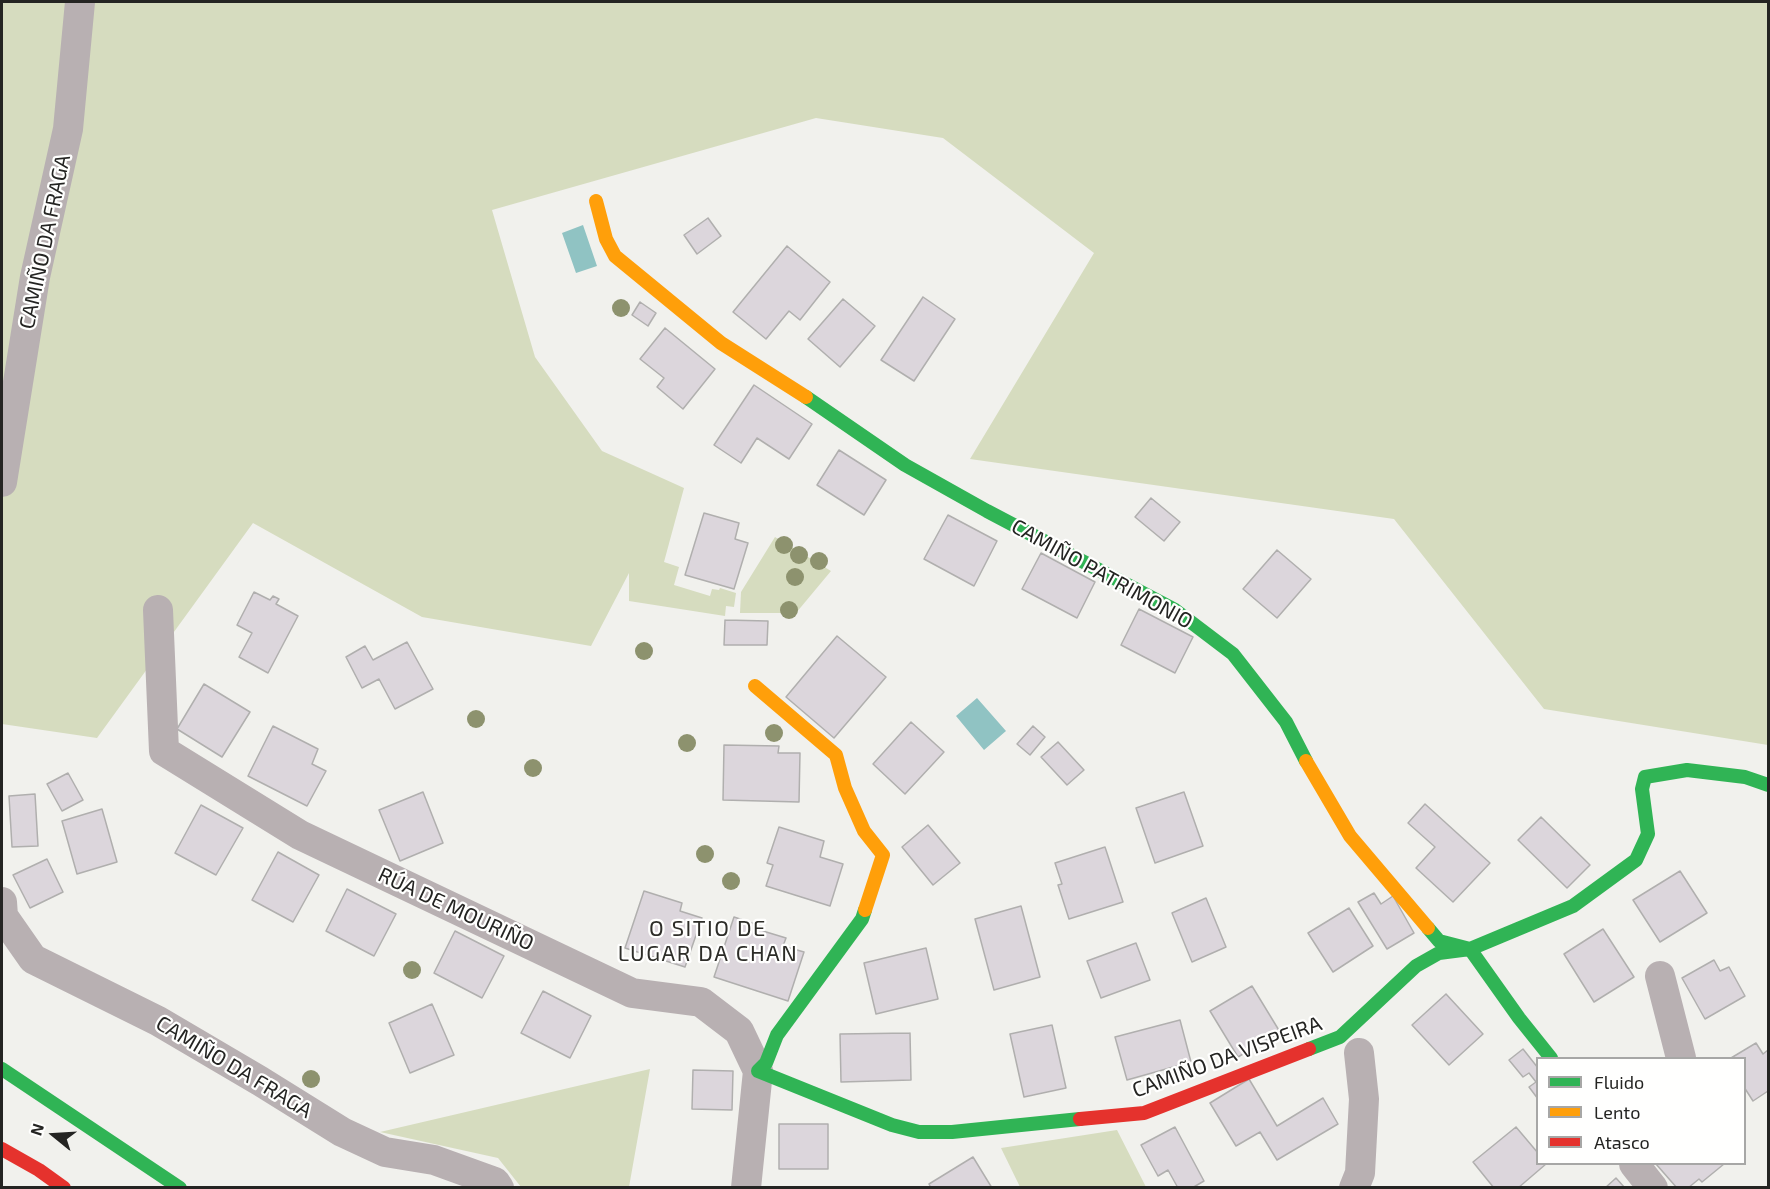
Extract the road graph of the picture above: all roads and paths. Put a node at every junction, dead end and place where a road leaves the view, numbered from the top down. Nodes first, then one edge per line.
1 (80, 2) edge
2 (596, 201) dead end
3 (2, 482) edge
4 (158, 610) dead end
5 (755, 686) dead end
6 (1768, 785) edge
7 (2, 902) edge
8 (1470, 950) junction
9 (1660, 976) dead end
10 (1359, 1053) dead end
11 (1549, 1057) edge
12 (1680, 1057) edge
13 (2, 1069) edge
14 (758, 1071) junction
15 (2, 1149) edge
16 (64, 1188) edge
17 (180, 1188) edge
18 (499, 1188) edge
19 (746, 1188) edge
20 (1354, 1188) edge

1 - 3 street, CAMIÑO DA FRAGA
2 - 8 main road, CAMIÑO PATRIMONIO
4 - 14 street, RÚA DE MOURIÑO
5 - 14 main road
6 - 8 main road, CAMIÑO DA VISPEIRA
7 - 18 street, CAMIÑO DA FRAGA
8 - 11 main road
8 - 14 main road, CAMIÑO DA VISPEIRA
9 - 12 street
10 - 20 street
13 - 17 main road
14 - 19 street
15 - 16 main road

